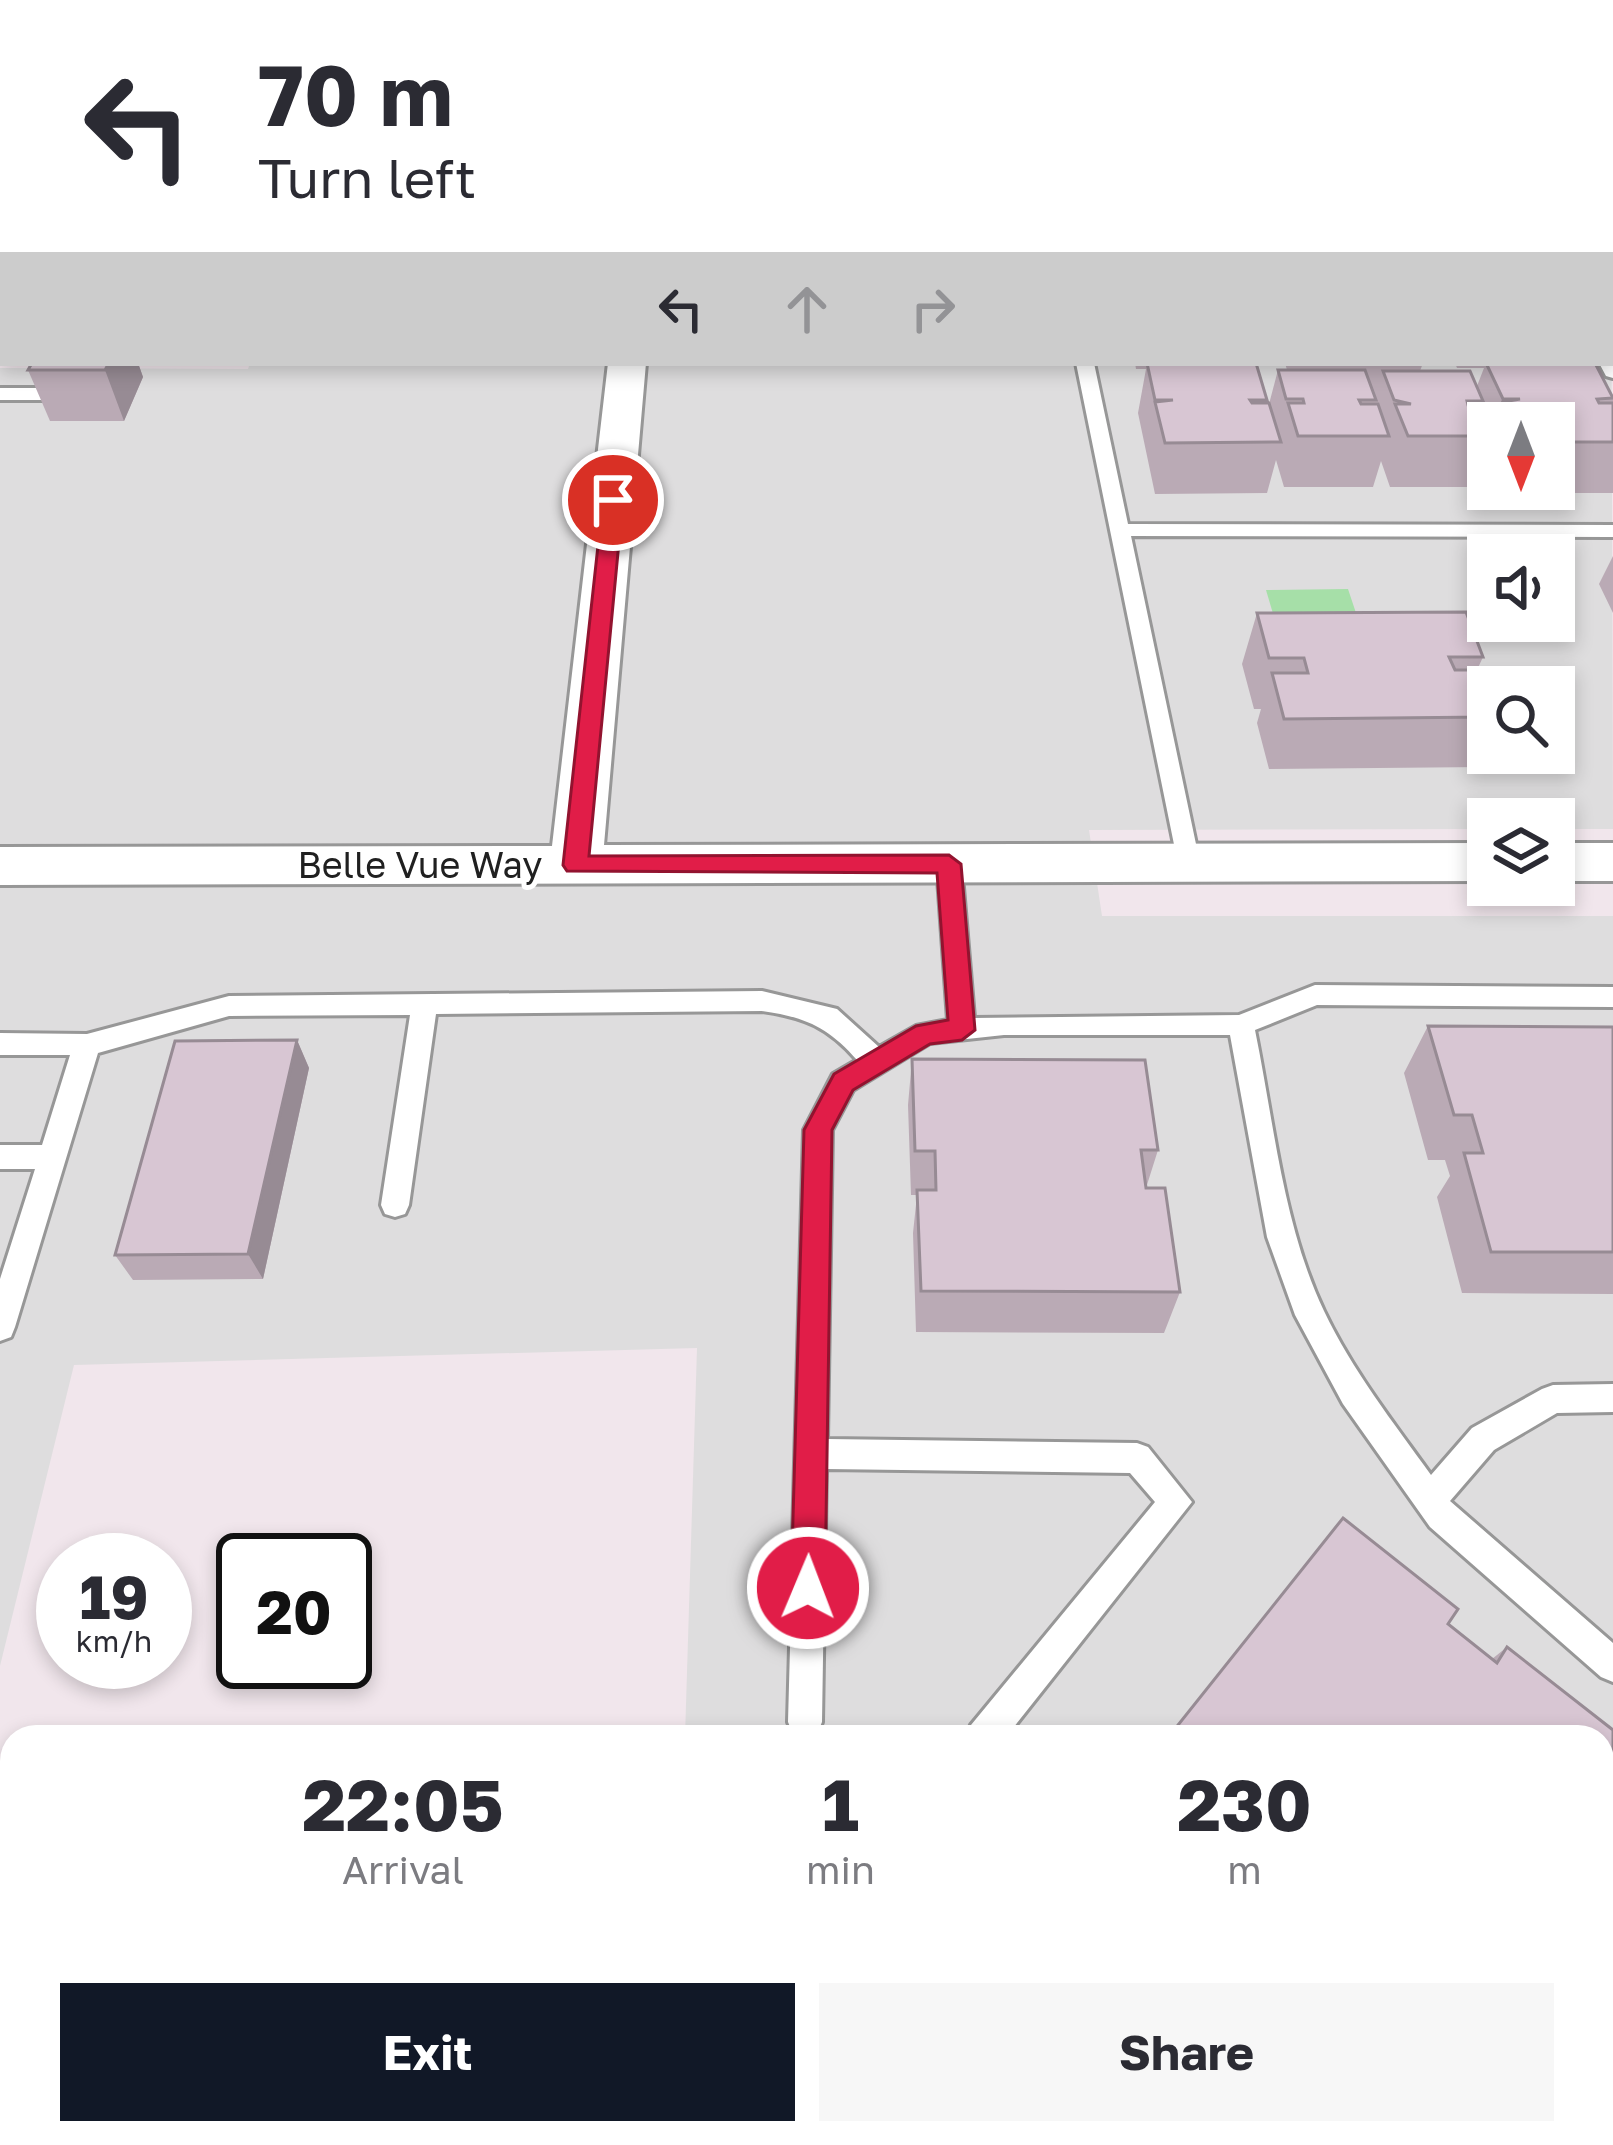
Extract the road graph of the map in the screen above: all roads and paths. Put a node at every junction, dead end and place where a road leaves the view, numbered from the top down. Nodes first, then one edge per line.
1 (627, 366) edge
2 (1085, 366) edge
3 (0, 394) edge
4 (42, 394) edge
5 (1119, 530) junction
6 (1613, 531) edge
7 (1467, 862) edge
8 (1575, 862) edge
9 (1613, 862) edge
10 (1188, 863) junction
11 (949, 864) junction
12 (576, 865) junction
13 (0, 866) edge
14 (1613, 997) edge
15 (425, 1004) junction
16 (1241, 1025) junction
17 (962, 1030) junction
18 (0, 1044) edge
19 (87, 1045) junction
20 (876, 1063) junction
21 (0, 1157) edge
22 (52, 1157) junction
23 (394, 1205) dead end
24 (0, 1327) edge
25 (1613, 1398) edge
26 (811, 1454) junction
27 (1430, 1500) junction
28 (1613, 1665) edge
29 (805, 1722) dead end
30 (993, 1725) edge

1 - 12 street
2 - 5 lane
3 - 4 lane
5 - 6 lane
5 - 10 lane
7 - 10 street, Belle Vue Way
8 - 9 street
10 - 11 street, Belle Vue Way
11 - 12 street, Belle Vue Way
11 - 17 lane
12 - 13 street, Belle Vue Way
14 - 16 lane
15 - 19 lane
15 - 20 lane
15 - 23 lane
16 - 17 lane
16 - 27 lane
17 - 20 lane
18 - 19 lane
19 - 22 lane
20 - 26 lane
21 - 22 lane
22 - 24 lane
25 - 27 lane
26 - 29 lane
26 - 30 lane
27 - 28 lane

